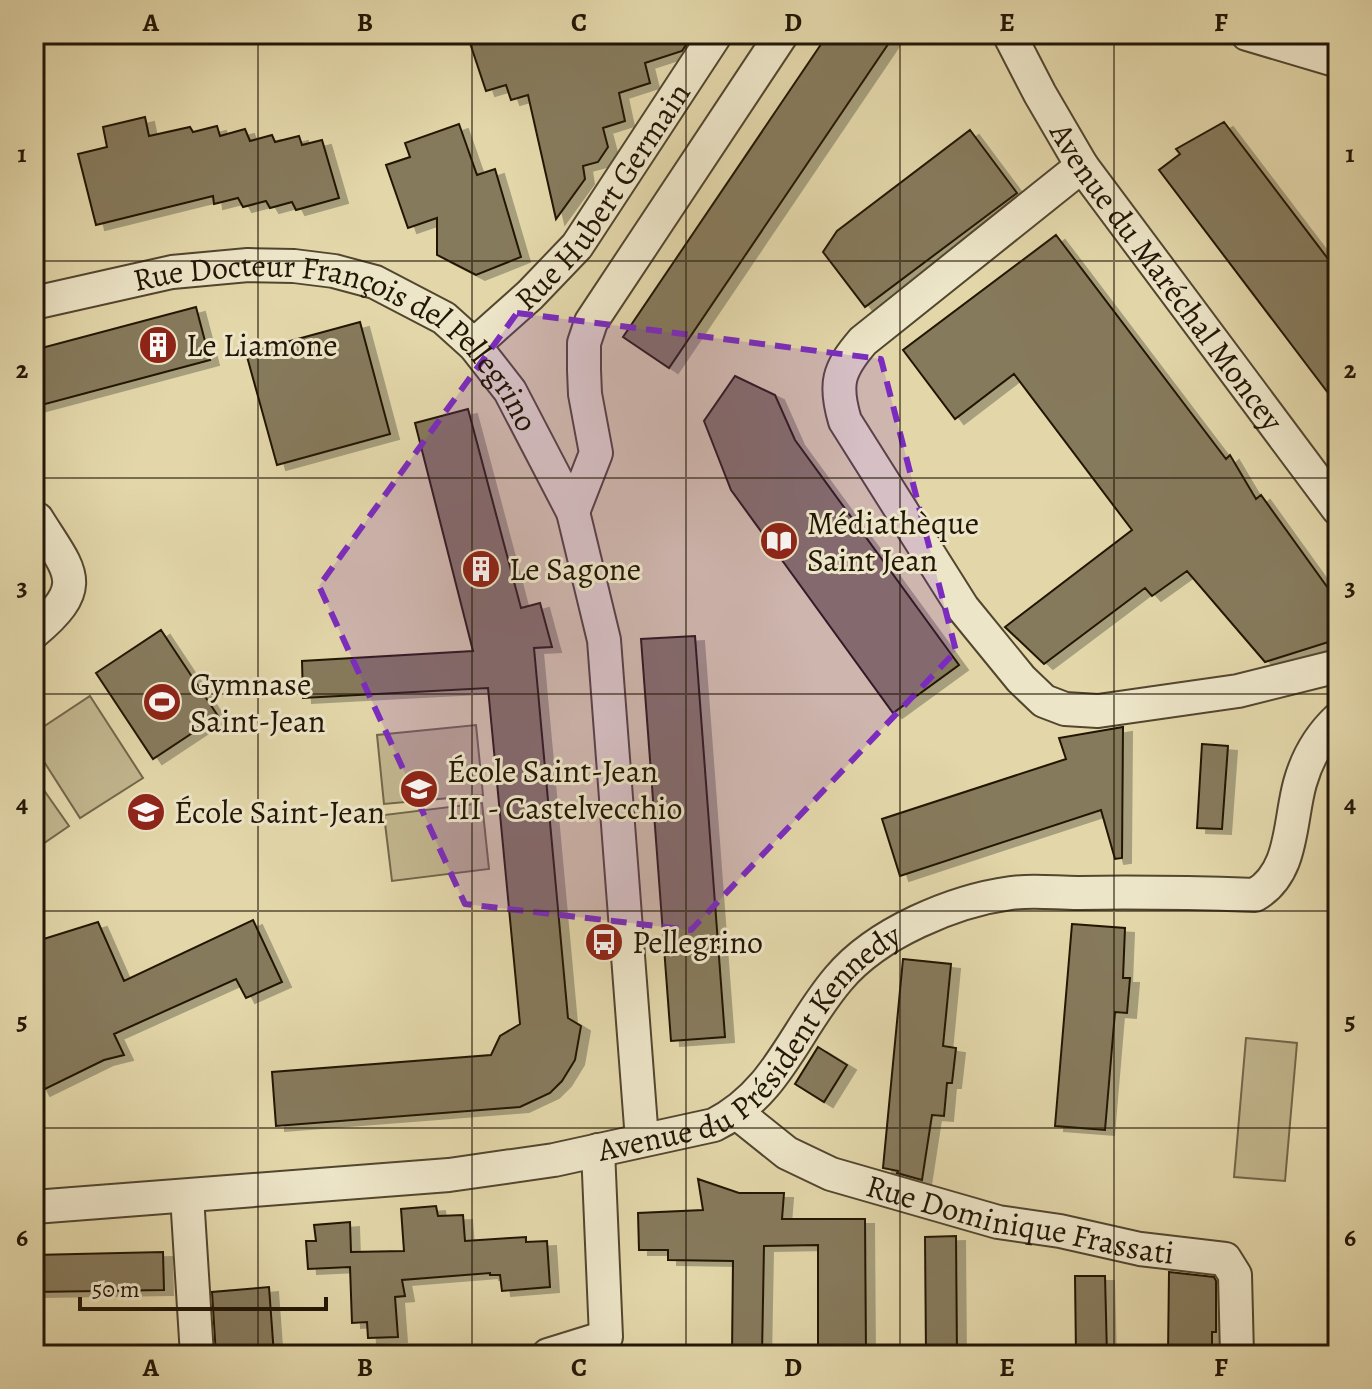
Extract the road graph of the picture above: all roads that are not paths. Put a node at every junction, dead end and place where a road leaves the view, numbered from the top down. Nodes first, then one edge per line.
1 (716, 34) edge
2 (782, 34) edge
3 (1009, 34) edge
4 (1247, 34) edge
5 (1338, 61) edge
6 (1082, 166) junction
7 (34, 303) edge
8 (474, 345) junction
9 (1338, 509) edge
10 (573, 512) junction
11 (35, 516) edge
12 (34, 632) edge
13 (1338, 666) edge
14 (1338, 719) edge
15 (737, 1113) junction
16 (642, 1140) junction
17 (598, 1150) junction
18 (187, 1196) junction
19 (34, 1207) edge
20 (613, 1346) edge
21 (197, 1355) edge
22 (548, 1355) edge
23 (1237, 1355) edge

1 - 8 street, Rue Hubert Germain
2 - 10 street
3 - 6 street, Avenue du Maréchal Moncey
4 - 5 street
6 - 9 street, Avenue du Maréchal Moncey
6 - 13 street
7 - 8 street, Rue Docteur François del Pellegrino
8 - 10 street, Rue Docteur François del Pellegrino
10 - 16 street, Rue Docteur François del Pellegrino
11 - 12 street
14 - 15 street, Avenue du Président Kennedy
15 - 16 street, Avenue du Président Kennedy
15 - 23 street, Rue Dominique Frassati
16 - 17 street, Avenue du Président Kennedy
17 - 18 street, Avenue du Président Kennedy
17 - 20 street
18 - 19 street, Avenue du Président Kennedy
18 - 21 street
20 - 22 street

